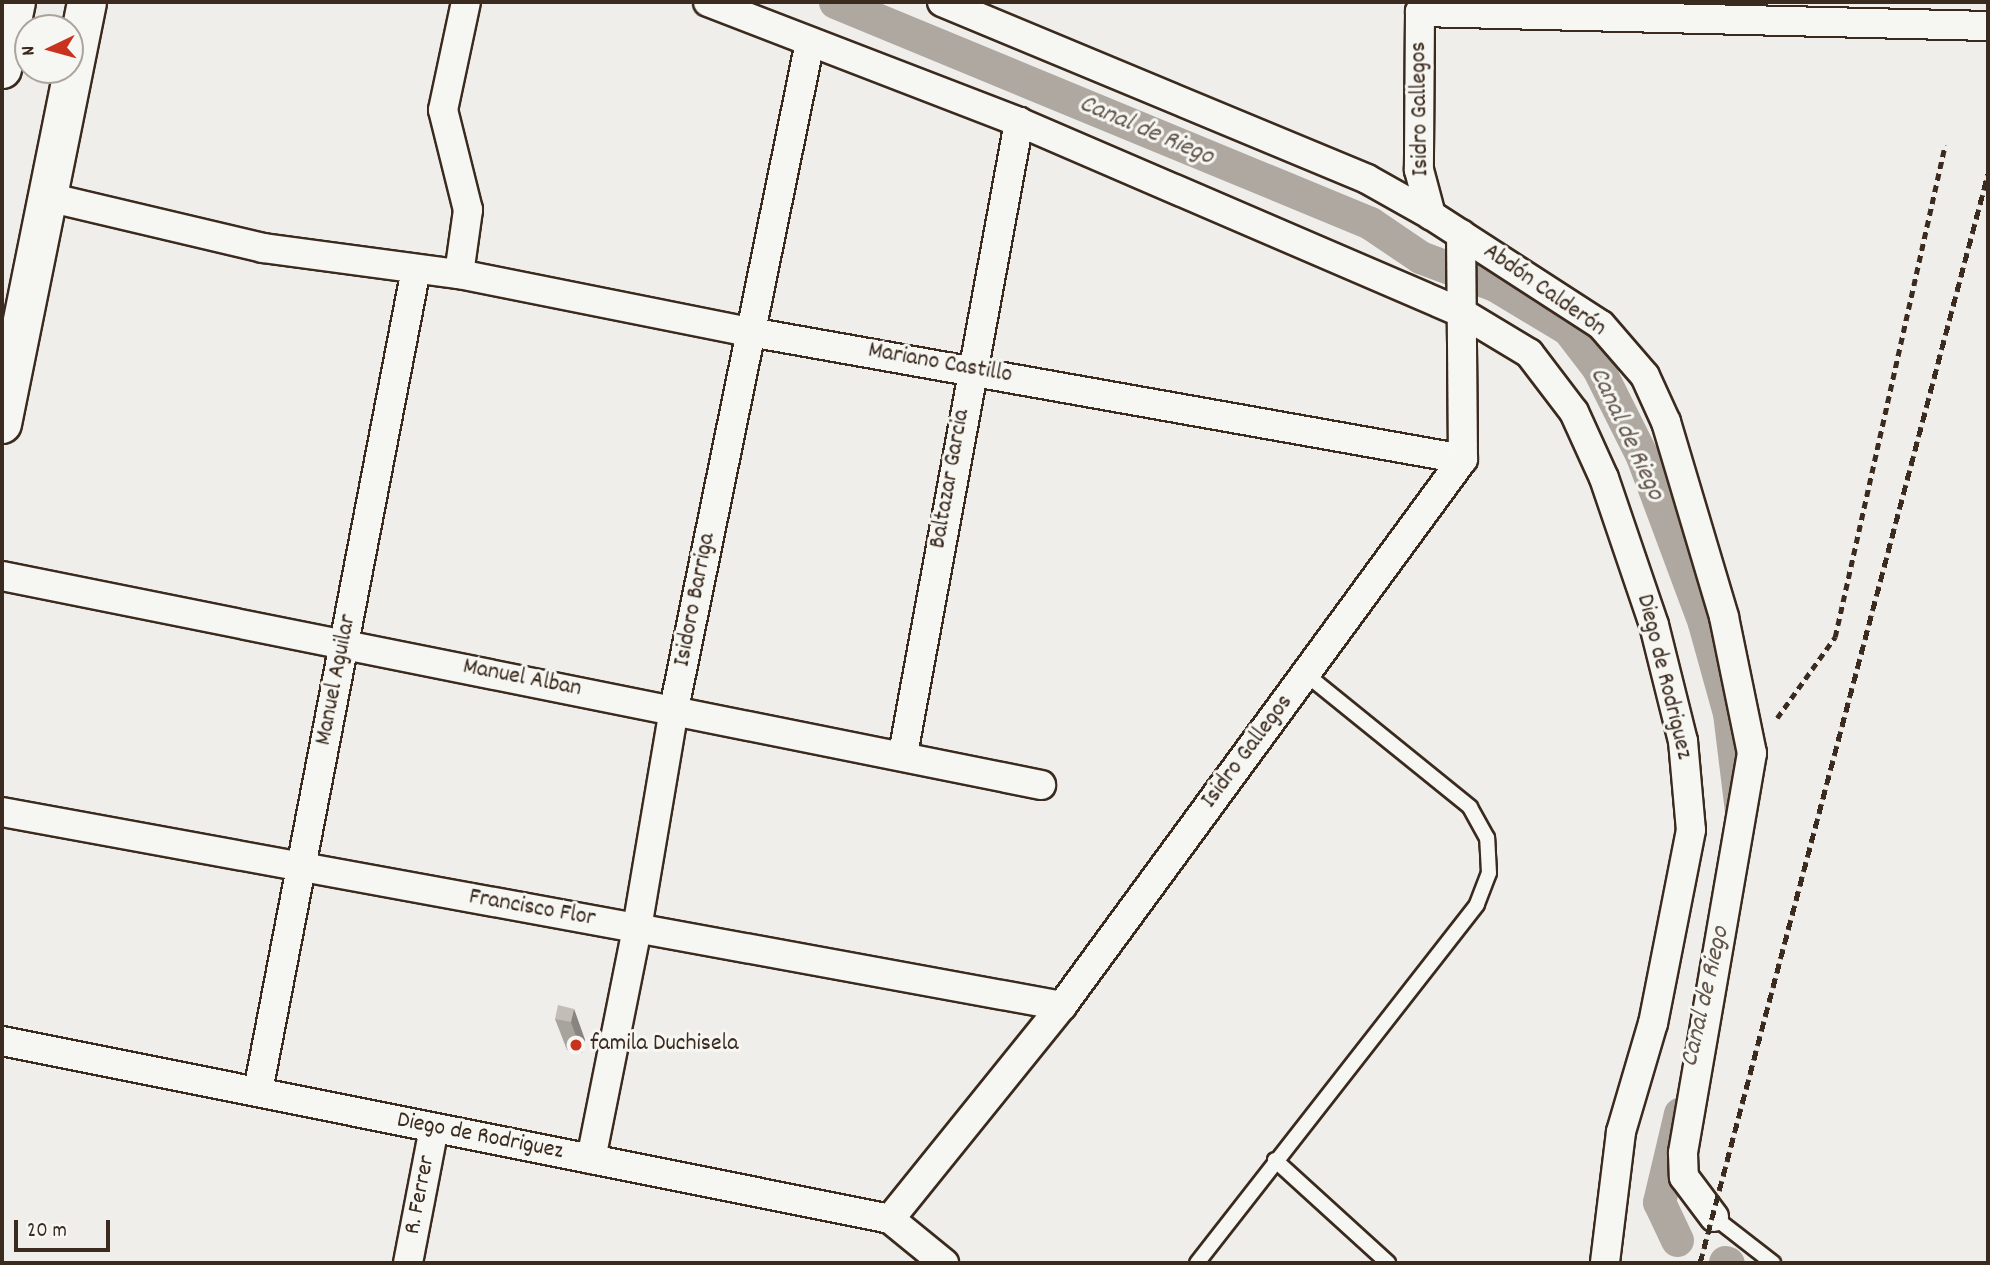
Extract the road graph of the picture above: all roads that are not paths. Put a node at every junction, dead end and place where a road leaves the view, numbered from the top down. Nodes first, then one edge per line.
1 (16, 2) edge
2 (87, 2) edge
3 (466, 2) edge
4 (708, 2) edge
5 (942, 2) edge
6 (1422, 7) edge
7 (1716, 10) edge
8 (1988, 26) edge
9 (810, 42) junction
10 (2, 69) edge
11 (1019, 122) junction
12 (48, 197) junction
13 (1432, 215) junction
14 (1462, 239) junction
15 (416, 269) junction
16 (459, 274) junction
17 (1464, 307) junction
18 (750, 332) junction
19 (970, 369) junction
20 (2, 424) edge
21 (1464, 459) junction
22 (2, 576) edge
23 (344, 643) junction
24 (1307, 675) junction
25 (674, 709) junction
26 (903, 754) junction
27 (1041, 785) dead end
28 (2, 812) edge
29 (301, 867) junction
30 (637, 928) junction
31 (1062, 1006) junction
32 (2, 1041) edge
33 (258, 1091) junction
34 (435, 1128) junction
35 (591, 1159) junction
36 (1275, 1160) junction
37 (1714, 1217) joint
38 (890, 1219) junction
39 (408, 1263) edge
40 (944, 1263) edge
41 (1198, 1263) edge
42 (1388, 1263) edge
43 (1605, 1263) edge
44 (1773, 1263) edge

1 - 10 main road
2 - 12 main road
3 - 16 street
4 - 9 street, Diego de Rodriguez
5 - 13 street, Abdón Calderón
6 - 7 street
6 - 13 street, Isidro Gallegos
7 - 8 street
9 - 11 street, Diego de Rodriguez
9 - 18 street, Isidoro Barriga
11 - 17 street, Diego de Rodriguez
11 - 19 street, Baltazar Garcia
12 - 15 street, Mariano Castillo
12 - 20 main road
13 - 14 street, Abdón Calderón
14 - 17 street
14 - 37 street, Abdón Calderón
15 - 16 street, Mariano Castillo
15 - 23 street, Manuel Aguilar
16 - 18 street, Mariano Castillo
17 - 21 street
17 - 43 street, Diego de Rodriguez
18 - 19 street, Mariano Castillo
18 - 25 street, Isidoro Barriga
19 - 21 street, Mariano Castillo
19 - 26 street, Baltazar Garcia
21 - 24 street, Isidro Gallegos
22 - 23 street, Manuel Alban
23 - 25 street, Manuel Alban
23 - 29 street, Manuel Aguilar
24 - 31 street, Isidro Gallegos
24 - 36 lane
25 - 26 street, Manuel Alban
25 - 30 street, Isidoro Barriga
26 - 27 street, Manuel Alban
28 - 29 street, Francisco Flor
29 - 30 street, Francisco Flor
29 - 33 street, Manuel Aguilar
30 - 31 street, Francisco Flor
30 - 35 street, Isidoro Barriga
31 - 38 street, Isidro Gallegos
32 - 33 street, Diego de Rodriguez
33 - 34 street, Diego de Rodriguez
34 - 35 street, Diego de Rodriguez
34 - 39 street, R. Ferrer
35 - 38 street, Diego de Rodriguez
36 - 41 lane
36 - 42 lane
37 - 44 lane
38 - 40 street, Diego de Rodriguez

